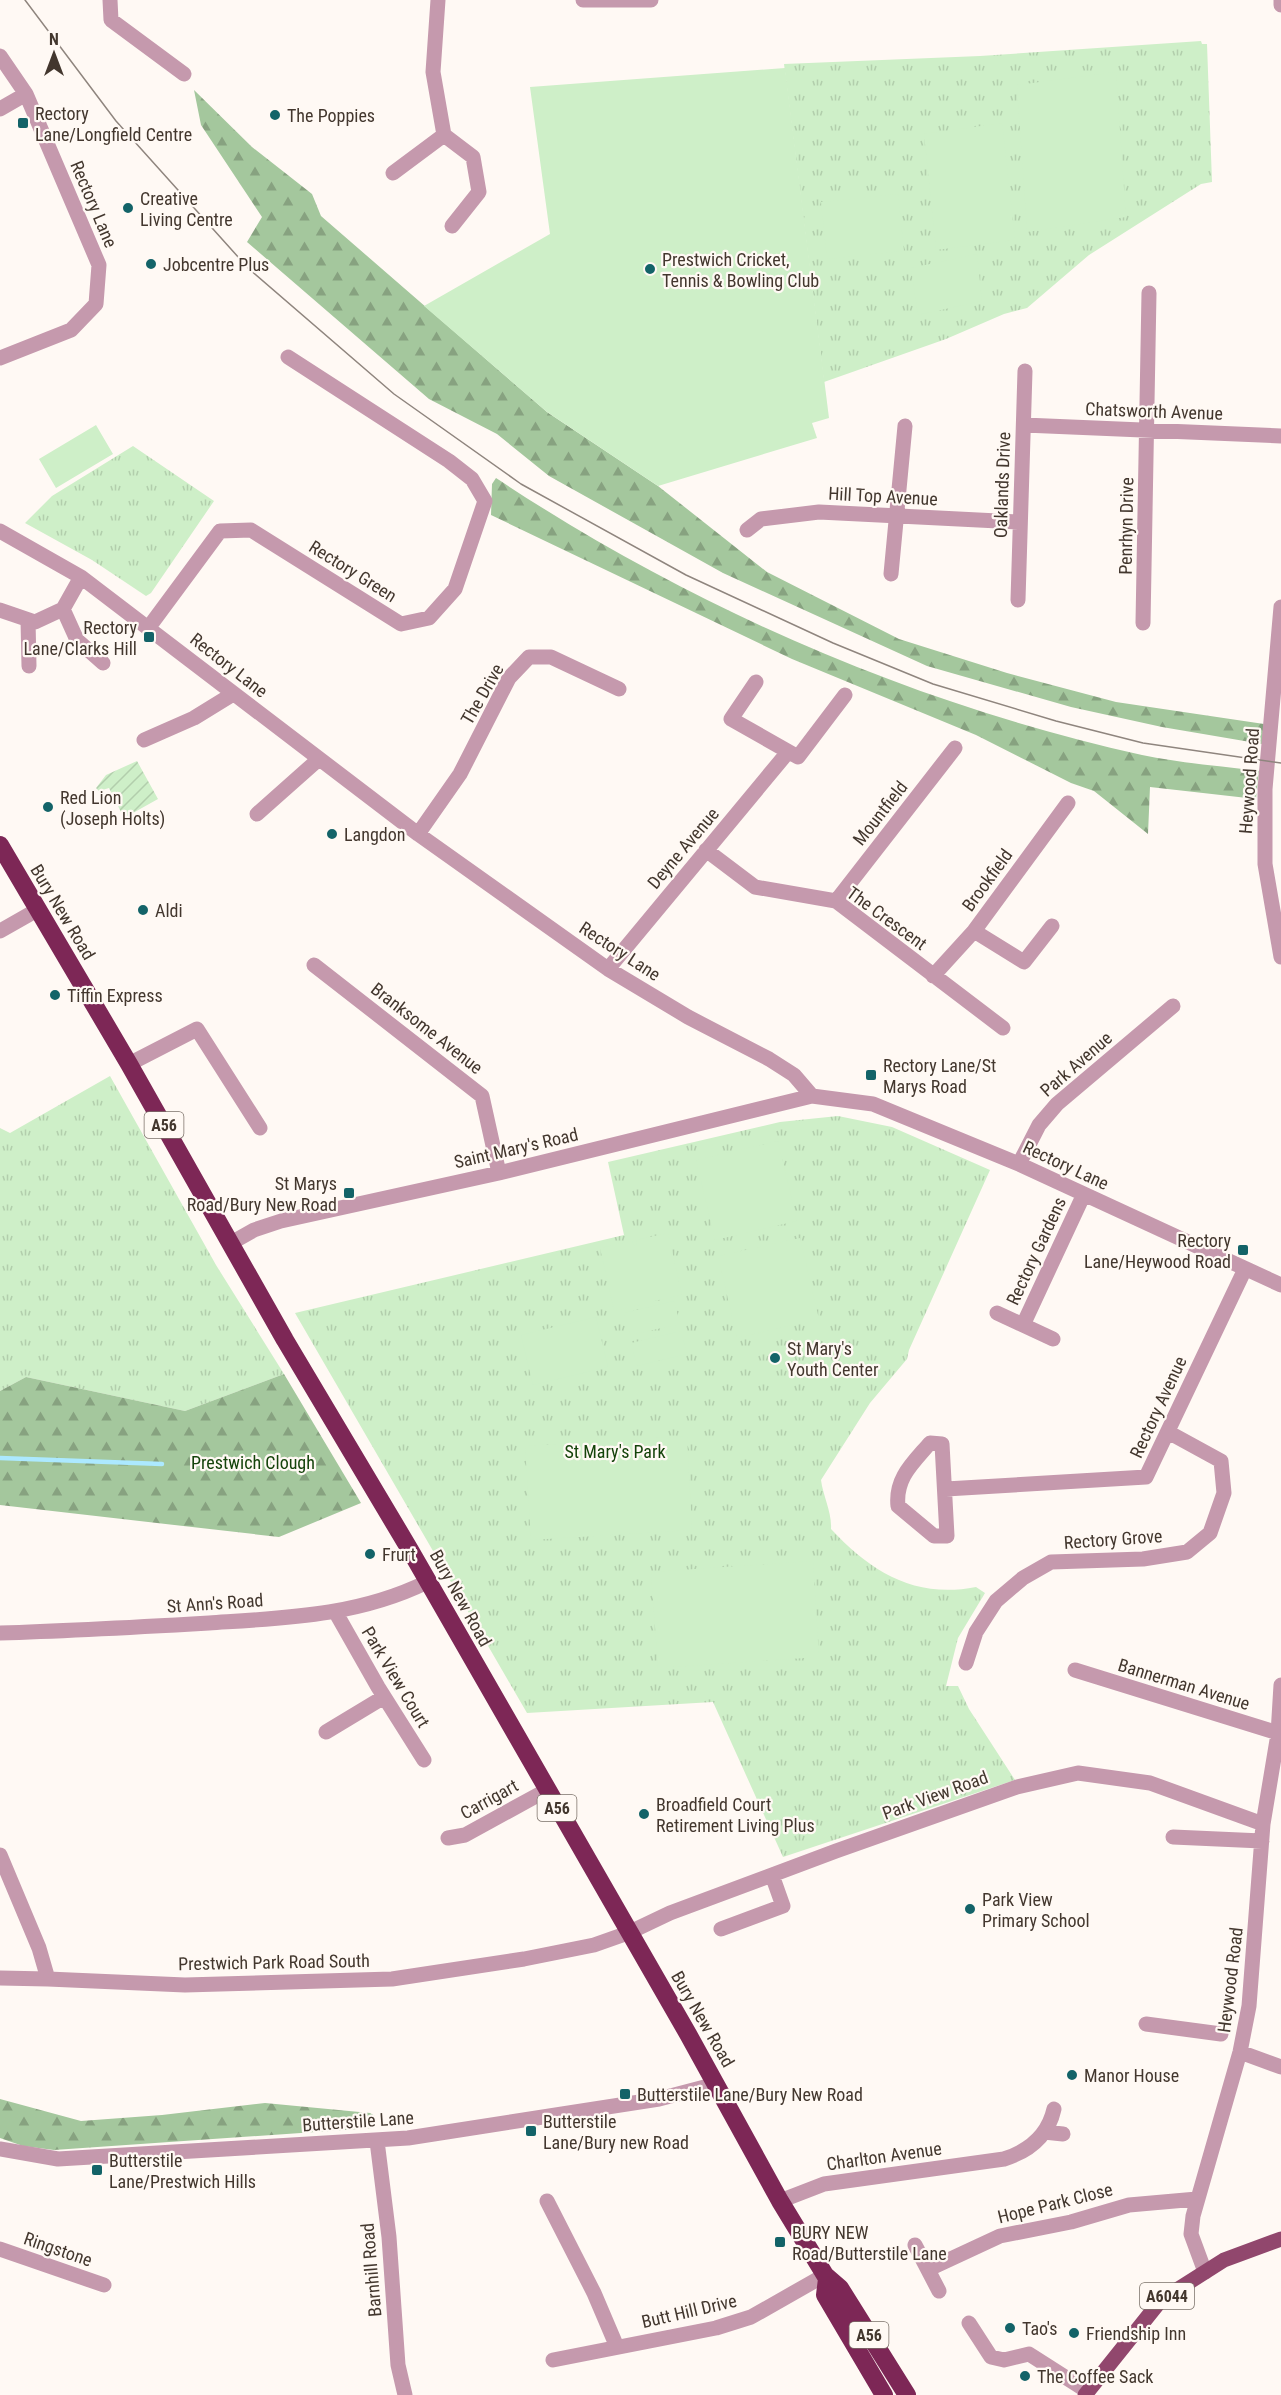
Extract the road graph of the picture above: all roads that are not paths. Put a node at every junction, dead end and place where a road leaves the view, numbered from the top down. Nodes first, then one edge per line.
1 (110, 0) edge
2 (438, 0) edge
3 (583, 0) edge
4 (651, 0) edge
5 (1281, 0) edge
6 (1281, 5) edge
7 (0, 56) edge
8 (183, 74) dead end
9 (26, 94) junction
10 (0, 109) edge
11 (444, 135) junction
12 (393, 173) dead end
13 (452, 226) dead end
14 (1149, 293) dead end
15 (288, 357) dead end
16 (0, 358) edge
17 (1025, 371) dead end
18 (904, 426) dead end
19 (1024, 426) junction
20 (1147, 430) junction
21 (1281, 436) edge
22 (897, 516) junction
23 (1020, 522) junction
24 (747, 530) dead end
25 (0, 531) edge
26 (891, 574) dead end
27 (81, 577) junction
28 (1018, 600) dead end
29 (1281, 607) edge
30 (63, 609) junction
31 (0, 610) edge
32 (28, 620) junction
33 (1143, 623) dead end
34 (149, 627) junction
35 (102, 663) dead end
36 (29, 666) dead end
37 (1279, 672) edge
38 (756, 682) dead end
39 (619, 689) dead end
40 (232, 693) junction
41 (845, 695) dead end
42 (144, 740) dead end
43 (956, 748) dead end
44 (788, 752) junction
45 (319, 759) junction
46 (1068, 803) dead end
47 (257, 814) dead end
48 (418, 834) junction
49 (0, 845) edge
50 (706, 850) junction
51 (836, 901) junction
52 (37, 910) junction
53 (1052, 926) dead end
54 (0, 931) edge
55 (974, 931) junction
56 (1281, 957) edge
57 (314, 965) dead end
58 (608, 969) junction
59 (933, 976) junction
60 (1173, 1006) dead end
61 (1003, 1028) dead end
62 (129, 1064) junction
63 (812, 1096) junction
64 (260, 1128) dead end
65 (1019, 1164) junction
66 (499, 1173) junction
67 (1084, 1194) junction
68 (231, 1243) junction
69 (1245, 1269) junction
70 (1281, 1285) edge
71 (997, 1314) dead end
72 (1023, 1325) junction
73 (1053, 1339) dead end
74 (1168, 1432) junction
75 (946, 1489) junction
76 (427, 1582) junction
77 (336, 1613) junction
78 (0, 1633) edge
79 (966, 1663) dead end
80 (1075, 1670) dead end
81 (1281, 1684) edge
82 (384, 1697) junction
83 (326, 1732) dead end
84 (1279, 1734) edge
85 (424, 1760) dead end
86 (547, 1790) junction
87 (1263, 1824) junction
88 (1173, 1837) dead end
89 (448, 1838) dead end
90 (1262, 1841) junction
91 (0, 1855) edge
92 (772, 1875) junction
93 (721, 1929) dead end
94 (628, 1933) junction
95 (0, 1978) edge
96 (48, 1979) junction
97 (1146, 2024) dead end
98 (1234, 2040) junction
99 (1281, 2067) edge
100 (716, 2084) junction
101 (1054, 2109) dead end
102 (1044, 2132) junction
103 (1063, 2134) dead end
104 (377, 2141) junction
105 (0, 2149) edge
106 (1197, 2199) junction
107 (547, 2201) dead end
108 (780, 2201) junction
109 (1281, 2239) edge
110 (915, 2245) dead end
111 (0, 2249) edge
112 (929, 2270) junction
113 (1205, 2272) junction
114 (826, 2277) junction
115 (104, 2285) dead end
116 (939, 2291) dead end
117 (969, 2323) dead end
118 (617, 2347) junction
119 (553, 2360) dead end
120 (1086, 2393) edge
121 (405, 2395) edge
122 (884, 2395) edge
123 (907, 2395) edge

1 - 8 street
2 - 11 street
3 - 4 street
5 - 6 street
7 - 9 street, Rectory Lane
9 - 10 street
9 - 16 street, Rectory Lane
11 - 12 street
11 - 13 street
14 - 20 street, Penrhyn Drive
15 - 34 street, Rectory Green
17 - 19 street, Oaklands Drive
18 - 22 street
19 - 20 street, Chatsworth Avenue
19 - 23 street, Oaklands Drive
20 - 21 street, Chatsworth Avenue
20 - 33 street, Penrhyn Drive
22 - 23 street, Hill Top Avenue
22 - 24 street, Hill Top Avenue
22 - 26 street
23 - 28 street, Oaklands Drive
25 - 27 street, Rectory Lane
27 - 30 street
27 - 34 street, Rectory Lane
29 - 37 street, Heywood Road
30 - 32 street
30 - 35 street
31 - 32 street
32 - 36 street
34 - 40 street, Rectory Lane
37 - 56 street, Heywood Road
38 - 44 street
39 - 48 street, The Drive
40 - 42 street
40 - 45 street, Rectory Lane
41 - 44 street
43 - 51 street, Mountfield
44 - 50 street, Deyne Avenue
45 - 47 street
45 - 48 street, Rectory Lane
46 - 55 street, Brookfield
48 - 58 street, Rectory Lane
49 - 52 highway, Bury New Road / A56
50 - 51 street, The Crescent
50 - 58 street, Deyne Avenue
51 - 59 street, The Crescent
52 - 54 street
52 - 62 highway, Bury New Road / A56
53 - 55 street
55 - 59 street, Brookfield
57 - 66 street, Branksome Avenue
58 - 63 street, Rectory Lane
59 - 61 street, The Crescent
60 - 65 street, Park Avenue
62 - 64 street
62 - 68 highway, Bury New Road / A56
63 - 65 street, Rectory Lane
63 - 66 street, Saint Mary's Road
65 - 67 street, Rectory Lane
66 - 68 street, Saint Mary's Road
67 - 69 street, Rectory Lane
67 - 72 street, Rectory Gardens
68 - 76 highway, Bury New Road / A56
69 - 70 street, Rectory Lane
69 - 74 street, Rectory Avenue
71 - 72 street, Rectory Gardens
72 - 73 street, Rectory Gardens
74 - 75 street, Rectory Avenue
74 - 79 street, Rectory Grove
75 - 75 street
76 - 77 street, St Ann's Road
76 - 86 highway, Bury New Road / A56
77 - 78 street, St Ann's Road
77 - 82 street, Park View Court
80 - 84 street, Bannerman Avenue
81 - 84 street, Heywood Road
82 - 83 street
82 - 85 street, Park View Court
84 - 87 street, Heywood Road
86 - 89 street, Carrigart
86 - 94 highway, Bury New Road / A56
87 - 90 street, Heywood Road
87 - 92 street, Park View Road
88 - 90 street
90 - 98 street, Heywood Road
91 - 96 street
92 - 93 street
92 - 94 street, Park View Road
94 - 96 street, Prestwich Park Road South
94 - 100 highway, Bury New Road / A56
95 - 96 street, Prestwich Park Road South
97 - 98 street
98 - 99 street
98 - 106 street, Heywood Road
100 - 104 street, Butterstile Lane
100 - 108 highway, Bury New Road / A56
101 - 102 street, Charlton Avenue
102 - 103 street
102 - 108 street, Charlton Avenue
104 - 105 street, Butterstile Lane
104 - 121 street, Barnhill Road
106 - 112 street, Hope Park Close
106 - 113 street, Heywood Road
107 - 118 street
108 - 114 highway, Bury New Road / A56
109 - 113 main road, A6044
110 - 112 street
111 - 115 street, Ringstone
112 - 116 street
113 - 120 main road, A6044
114 - 118 street, Butt Hill Drive
114 - 122 highway, Bury New Road / A56
114 - 123 highway, Bury New Road / A56
117 - 120 street
118 - 119 street, Butt Hill Drive

